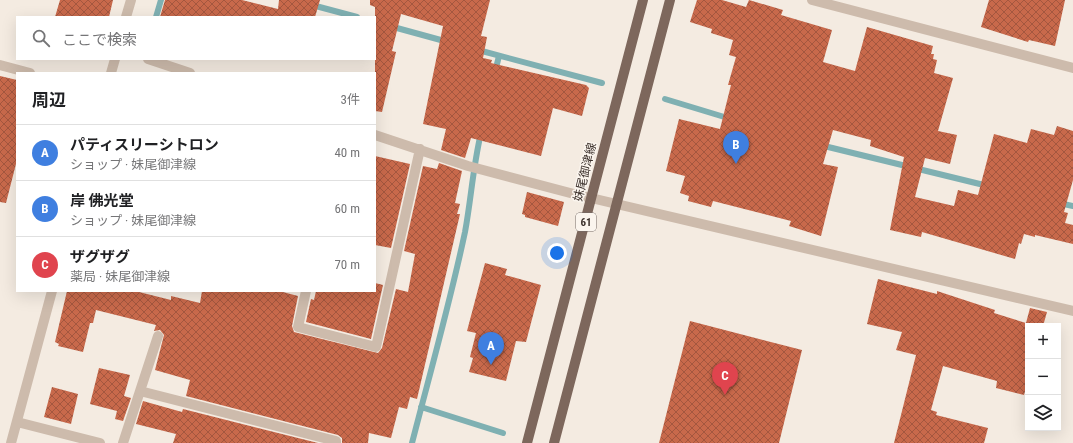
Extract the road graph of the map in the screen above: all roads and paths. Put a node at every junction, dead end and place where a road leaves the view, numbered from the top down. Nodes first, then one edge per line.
1 (131, 0) edge
2 (643, 0) edge
3 (670, 0) edge
4 (812, 0) edge
5 (126, 16) edge
6 (115, 60) edge
7 (151, 60) edge
8 (0, 65) edge
9 (1073, 68) edge
10 (26, 72) edge
11 (111, 72) edge
12 (187, 72) edge
13 (376, 135) edge
14 (420, 149) junction
15 (592, 198) junction
16 (617, 204) junction
17 (52, 292) edge
18 (306, 292) edge
19 (1073, 311) edge
20 (158, 336) dead end
21 (140, 391) junction
22 (17, 422) junction
23 (11, 443) edge
24 (100, 443) edge
25 (123, 443) edge
26 (336, 443) edge
27 (527, 443) edge
28 (554, 443) edge

1 - 5 street
2 - 15 main road, 妹尾御津線 / 61
3 - 16 main road, 61
4 - 9 street
6 - 11 street
7 - 12 street
8 - 10 street
13 - 14 street
14 - 15 street
14 - 18 street
15 - 16 street
15 - 27 main road, 妹尾御津線 / 61
16 - 19 street
16 - 28 main road, 61
17 - 22 street
20 - 21 street
21 - 25 street
21 - 26 street
22 - 23 street
22 - 24 street

